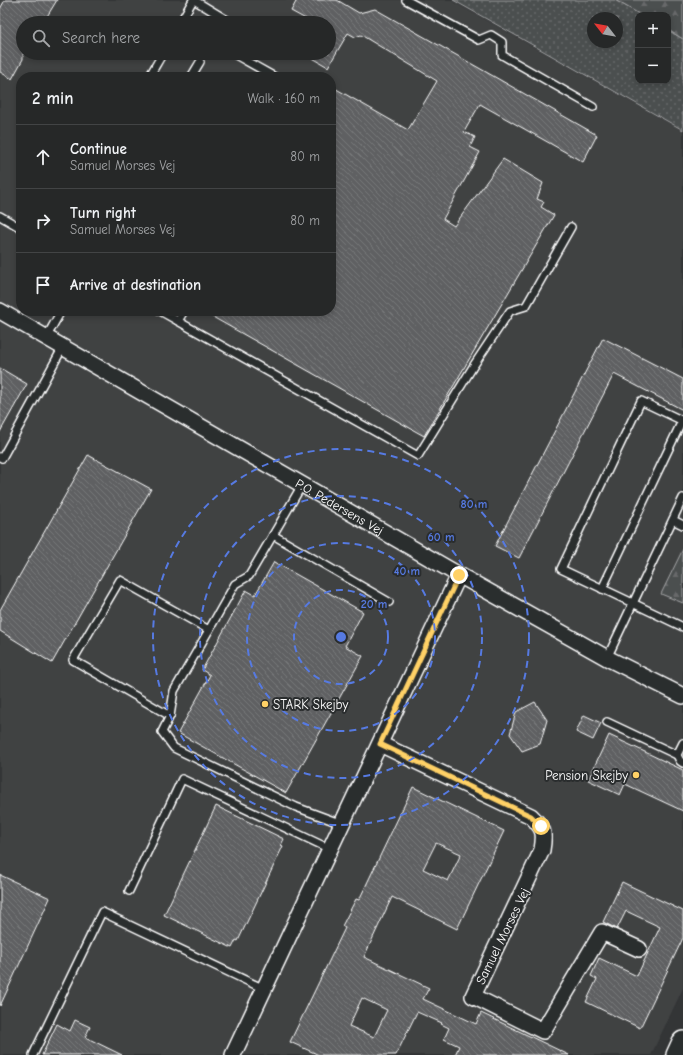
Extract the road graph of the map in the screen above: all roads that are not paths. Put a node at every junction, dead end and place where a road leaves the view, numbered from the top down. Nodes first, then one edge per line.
1 (194, 0) edge
2 (406, 0) edge
3 (184, 16) edge
4 (220, 16) edge
5 (159, 60) edge
6 (245, 60) edge
7 (200, 62) dead end
8 (152, 72) edge
9 (194, 72) edge
10 (266, 72) edge
11 (593, 107) dead end
12 (0, 216) edge
13 (16, 225) edge
14 (572, 227) dead end
15 (0, 311) edge
16 (58, 316) edge
17 (169, 316) edge
18 (181, 316) edge
19 (178, 321) junction
20 (46, 338) junction
21 (63, 347) junction
22 (682, 421) edge
23 (0, 457) edge
24 (302, 485) junction
25 (683, 498) edge
26 (673, 520) junction
27 (683, 525) edge
28 (273, 535) junction
29 (459, 575) junction
30 (602, 589) junction
31 (389, 602) dead end
32 (633, 603) junction
33 (683, 627) edge
34 (209, 630) junction
35 (607, 658) junction
36 (683, 696) edge
37 (170, 716) junction
38 (607, 722) dead end
39 (683, 743) edge
40 (380, 744) junction
41 (677, 756) junction
42 (683, 763) edge
43 (342, 824) junction
44 (330, 849) junction
45 (129, 891) dead end
46 (639, 950) dead end
47 (264, 990) junction
48 (683, 1042) edge
49 (33, 1055) edge
50 (233, 1055) edge
51 (677, 1055) edge

1 - 3 lane
1 - 4 lane
2 - 11 lane
5 - 8 lane
6 - 10 lane
7 - 9 lane
12 - 13 lane
14 - 19 lane
15 - 20 street, P.O. Pedersens Vej
16 - 20 lane
17 - 19 lane
18 - 19 lane
20 - 21 street, P.O. Pedersens Vej
21 - 23 lane
21 - 24 street, P.O. Pedersens Vej
22 - 30 lane
22 - 30 lane
24 - 28 lane
24 - 29 street, P.O. Pedersens Vej
25 - 26 lane
26 - 27 lane
26 - 32 lane
28 - 31 lane
28 - 34 lane
29 - 35 street, P.O. Pedersens Vej
29 - 40 street
30 - 32 lane
32 - 33 lane
32 - 35 lane
34 - 37 lane
34 - 37 lane
35 - 36 street, P.O. Pedersens Vej
37 - 43 lane
38 - 41 lane
39 - 41 lane
40 - 43 street
40 - 46 street, Samuel Morses Vej
41 - 42 lane
43 - 44 street
44 - 45 lane
44 - 47 street
47 - 49 lane
47 - 50 street
48 - 51 street

